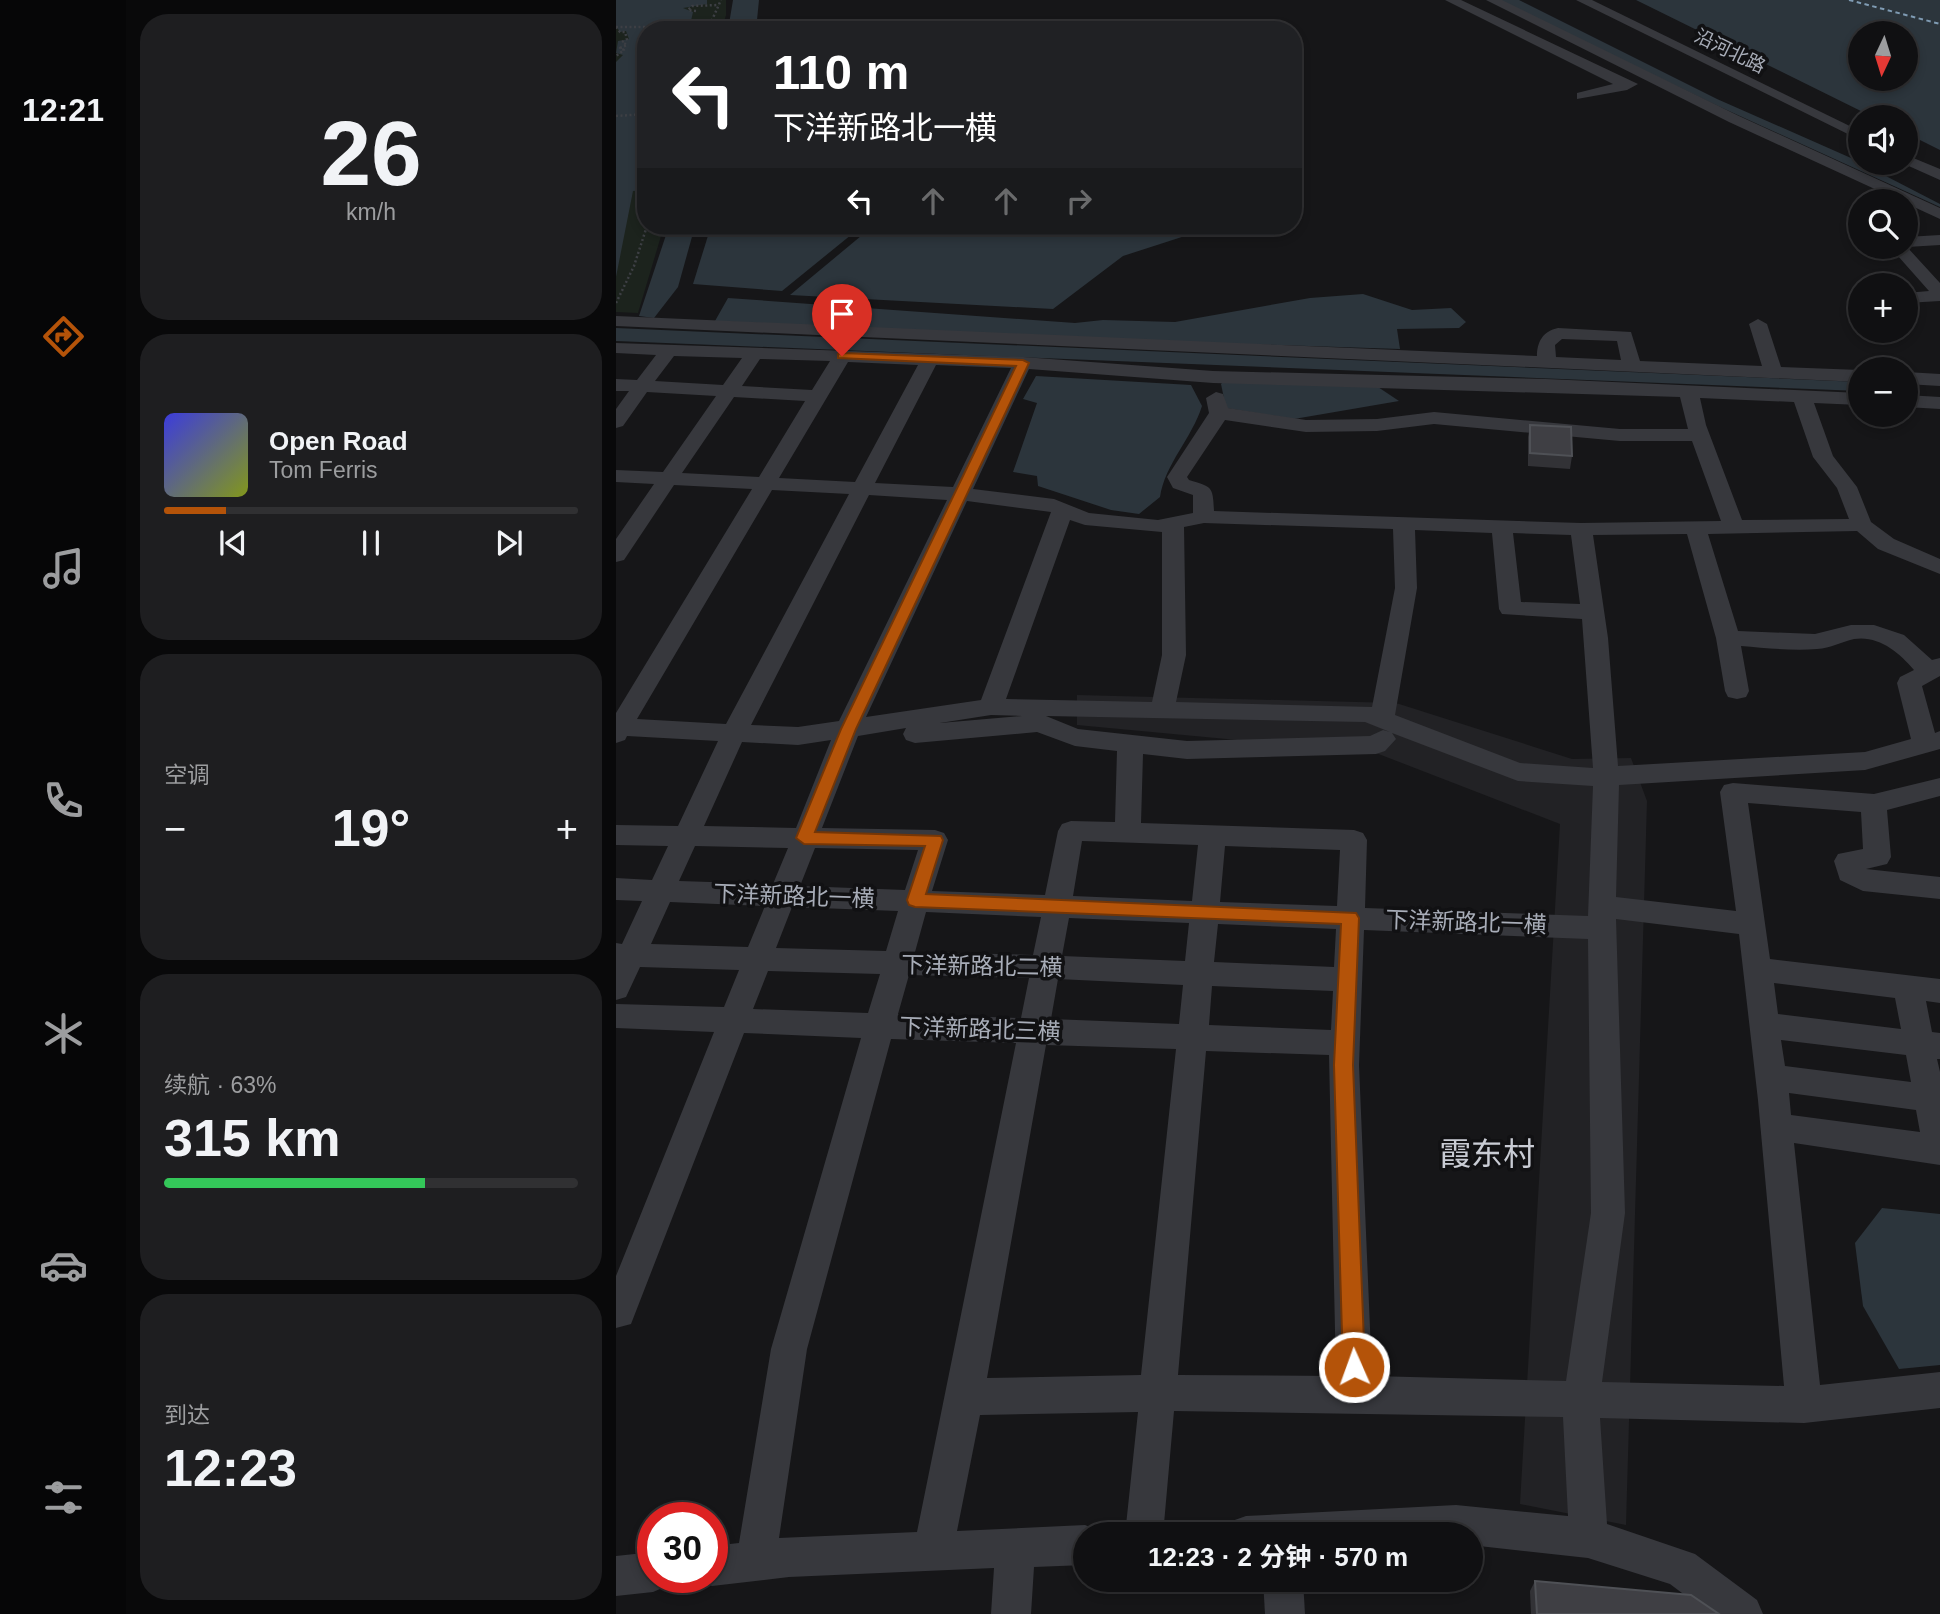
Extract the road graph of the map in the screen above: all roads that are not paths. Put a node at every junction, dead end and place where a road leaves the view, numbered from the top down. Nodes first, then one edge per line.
1 (1451, 0) edge
2 (1492, 0) edge
3 (1582, 0) edge
4 (1551, 27) junction
5 (1500, 40) dead end
6 (1653, 79) junction
7 (1646, 95) dead end
8 (1582, 96) dead end
9 (1670, 103) dead end
10 (1716, 110) junction
11 (1730, 117) junction
12 (1707, 123) dead end
13 (1848, 130) edge
14 (1918, 165) edge
15 (1940, 176) edge
16 (1881, 189) edge
17 (1918, 206) edge
18 (1940, 214) edge
19 (1940, 240) edge
20 (1918, 241) edge
21 (1909, 259) edge
22 (1940, 294) edge
23 (1918, 297) edge
24 (616, 321) edge
25 (1758, 324) dead end
26 (616, 348) edge
27 (1217, 348) junction
28 (669, 350) junction
29 (755, 353) junction
30 (842, 356) junction
31 (930, 359) junction
32 (1023, 363) junction
33 (1547, 363) junction
34 (1632, 366) junction
35 (1773, 372) junction
36 (1848, 375) edge
37 (1213, 377) junction
38 (1918, 379) edge
39 (1940, 380) edge
40 (616, 385) edge
41 (1546, 385) junction
42 (642, 386) junction
43 (729, 391) junction
44 (1689, 392) junction
45 (818, 396) junction
46 (1802, 397) junction
47 (1848, 399) edge
48 (1918, 402) edge
49 (1940, 403) edge
50 (1219, 413) junction
51 (616, 422) edge
52 (1549, 430) junction
53 (1701, 435) junction
54 (616, 476) edge
55 (667, 479) junction
56 (763, 484) junction
57 (861, 488) junction
58 (961, 494) junction
59 (1063, 509) junction
60 (1204, 517) junction
61 (1173, 523) junction
62 (1404, 524) junction
63 (1862, 525) junction
64 (1502, 527) junction
65 (1734, 527) junction
66 (1696, 528) junction
67 (1581, 530) junction
68 (616, 555) edge
69 (1940, 567) edge
70 (1592, 612) junction
71 (1728, 638) junction
72 (1934, 669) edge
73 (1737, 691) dead end
74 (991, 707) junction
75 (1162, 710) junction
76 (881, 723) junction
77 (848, 729) junction
78 (1383, 729) junction
79 (617, 730) edge
80 (734, 733) junction
81 (1932, 742) edge
82 (1130, 748) dead end
83 (1606, 777) junction
84 (1940, 787) edge
85 (1874, 804) junction
86 (1128, 833) junction
87 (616, 835) edge
88 (686, 836) junction
89 (1212, 836) junction
90 (804, 838) junction
91 (1940, 888) edge
92 (616, 889) edge
93 (661, 891) junction
94 (782, 895) junction
95 (915, 900) junction
96 (1057, 905) junction
97 (1205, 911) junction
98 (1602, 917) junction
99 (1350, 918) junction
100 (1752, 928) junction
101 (624, 955) edge
102 (756, 960) junction
103 (897, 965) junction
104 (1046, 967) junction
105 (1756, 969) junction
106 (1198, 973) junction
107 (1348, 980) junction
108 (1908, 987) junction
109 (616, 988) edge
110 (1940, 991) edge
111 (616, 1016) edge
112 (733, 1020) junction
113 (880, 1025) junction
114 (1764, 1025) junction
115 (1034, 1031) junction
116 (1191, 1038) junction
117 (1345, 1043) junction
118 (1930, 1045) edge
119 (1771, 1077) junction
120 (1935, 1099) edge
121 (1777, 1127) junction
122 (1940, 1150) edge
123 (619, 1312) dead end
124 (1940, 1390) edge
125 (1156, 1393) junction
126 (1355, 1394) junction
127 (965, 1397) junction
128 (1581, 1399) junction
129 (1804, 1405) junction
130 (1145, 1522) edge
131 (1483, 1527) edge
132 (1588, 1538) junction
133 (1073, 1546) edge
134 (1015, 1549) junction
135 (933, 1551) junction
136 (756, 1561) junction
137 (728, 1564) edge
138 (637, 1574) edge
139 (616, 1576) edge
140 (1284, 1592) edge
141 (1011, 1614) edge
142 (1285, 1614) edge
143 (1743, 1614) edge

1 - 7 street
2 - 4 street
3 - 13 street, 沿河北路
4 - 5 street
4 - 6 street
6 - 8 street
6 - 10 street
9 - 10 street
10 - 11 street
11 - 12 street
11 - 16 street
14 - 15 street
17 - 18 street
19 - 20 street
21 - 22 street
22 - 23 street
24 - 27 street
25 - 35 street
26 - 28 street
27 - 33 street
27 - 37 street
28 - 29 street
28 - 42 street
29 - 30 street
29 - 43 street
30 - 31 street
30 - 45 street
31 - 32 street
31 - 57 street
32 - 37 street
32 - 58 street
33 - 34 street
33 - 34 street
34 - 35 street
35 - 36 street
37 - 41 street
37 - 50 street
38 - 39 street
40 - 42 street
41 - 44 street
41 - 52 street
42 - 43 street
42 - 51 street
43 - 45 street
43 - 55 street
44 - 46 street
44 - 53 street
45 - 56 street
46 - 47 street
46 - 63 street
48 - 49 street
50 - 52 street
50 - 60 street
52 - 53 street
53 - 65 street
54 - 55 street
55 - 56 street
55 - 68 street
56 - 57 street
56 - 79 street
57 - 58 street
57 - 80 street
58 - 59 street
58 - 77 street
59 - 61 street
59 - 74 street
60 - 61 street
60 - 62 street
61 - 75 street
62 - 64 street
62 - 78 street
63 - 65 street
63 - 69 street
64 - 67 street
64 - 70 street
65 - 66 street
66 - 67 street
66 - 71 street
67 - 70 street
70 - 83 street
71 - 72 street
71 - 73 street
72 - 81 street
74 - 75 street
74 - 76 street
75 - 78 street
76 - 77 street
76 - 78 street
77 - 80 street
77 - 90 street
78 - 83 street
79 - 80 street
80 - 88 street
81 - 83 street
82 - 86 street
83 - 98 street
84 - 85 street
85 - 91 street
85 - 100 street
86 - 89 street
86 - 96 street
87 - 88 street
88 - 90 street
88 - 93 street
89 - 97 street
89 - 99 street
90 - 94 street
90 - 95 street
92 - 93 street, 下洋新路北一横
93 - 94 street, 下洋新路北一横
93 - 101 street
94 - 95 street, 下洋新路北一横
94 - 102 street
95 - 96 street, 下洋新路北一横
95 - 103 street
96 - 97 street, 下洋新路北一横
96 - 104 street
97 - 99 street, 下洋新路北一横
97 - 106 street
98 - 99 street, 下洋新路北一横
98 - 100 street, 下洋新路北一横
98 - 128 street
99 - 107 street
100 - 105 street
101 - 102 street, 下洋新路北二横
101 - 109 street
102 - 103 street, 下洋新路北二横
102 - 112 street
103 - 104 street, 下洋新路北二横
103 - 113 street
104 - 106 street, 下洋新路北二横
104 - 115 street
105 - 108 street
105 - 114 street
106 - 107 street, 下洋新路北二横
106 - 116 street
107 - 117 street
108 - 110 street
108 - 118 street
111 - 112 street, 下洋新路北三横
112 - 113 street, 下洋新路北三横
112 - 123 street
113 - 115 street, 下洋新路北三横
113 - 136 street
114 - 118 street
114 - 119 street
115 - 116 street, 下洋新路北三横
115 - 127 street
116 - 117 street, 下洋新路北三横
116 - 125 street
117 - 126 street
118 - 120 street
119 - 120 street
119 - 121 street
120 - 122 street
121 - 122 street
121 - 129 street
124 - 129 street
125 - 126 street
125 - 127 street
125 - 130 street
126 - 128 street
127 - 135 street
128 - 129 street
128 - 132 street
131 - 132 street
132 - 143 street
133 - 134 street
134 - 135 street
134 - 141 street
135 - 136 street
136 - 137 street
138 - 139 street
140 - 142 street

